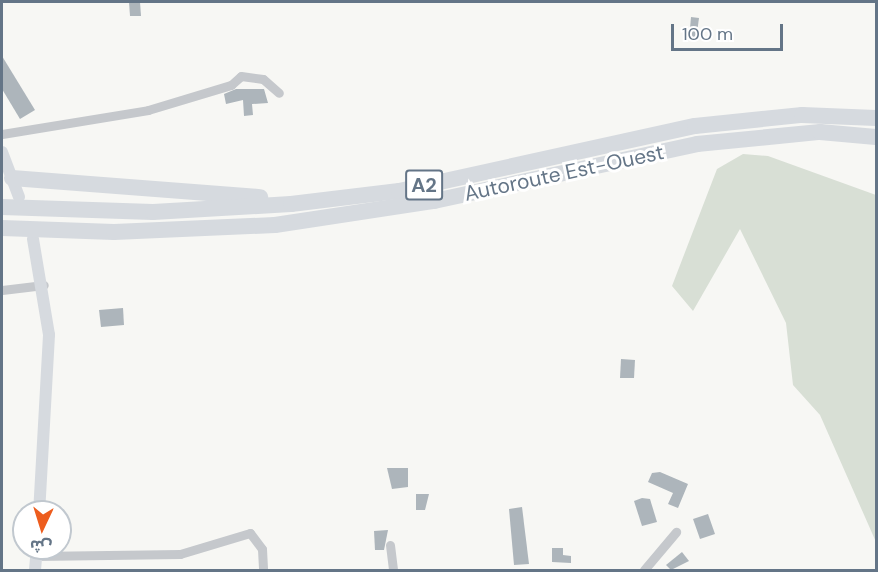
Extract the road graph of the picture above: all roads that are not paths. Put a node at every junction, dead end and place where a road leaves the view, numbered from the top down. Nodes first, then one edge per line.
1 (279, 93) dead end
2 (876, 118) edge
3 (2, 134) edge
4 (876, 137) edge
5 (2, 152) edge
6 (12, 178) junction
7 (362, 195) junction
8 (19, 197) dead end
9 (2, 207) edge
10 (2, 228) edge
11 (33, 239) dead end
12 (44, 285) junction
13 (2, 290) edge
14 (40, 500) edge
15 (676, 532) dead end
16 (390, 545) dead end
17 (72, 552) edge
18 (263, 570) edge
19 (393, 570) edge
20 (644, 570) edge

1 - 3 street
2 - 7 highway, Autoroute Est-Ouest / A2
4 - 10 highway, Autoroute Est-Ouest / A2
5 - 6 main road
6 - 7 highway
6 - 8 main road
7 - 9 highway, Autoroute Est-Ouest / A2
11 - 12 main road
12 - 13 street
12 - 14 main road
15 - 20 street
16 - 19 street
17 - 18 street

